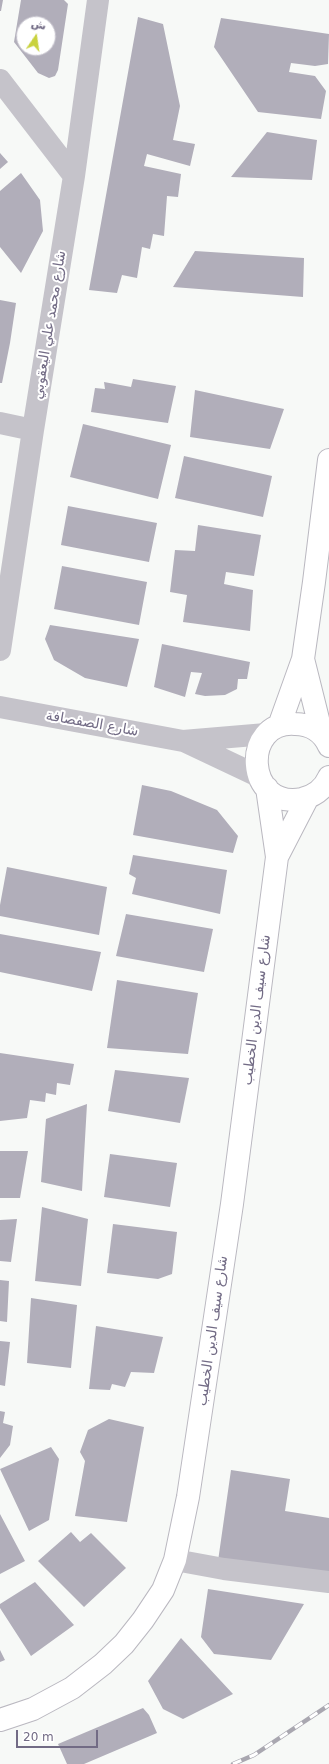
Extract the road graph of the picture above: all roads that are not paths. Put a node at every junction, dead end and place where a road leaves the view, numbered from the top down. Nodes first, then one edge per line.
1 (98, 0) edge
2 (0, 80) edge
3 (74, 176) junction
4 (0, 423) edge
5 (33, 430) junction
6 (329, 460) edge
7 (0, 650) edge
8 (303, 659) junction
9 (0, 707) edge
10 (273, 730) junction
11 (183, 740) junction
12 (327, 741) edge
13 (329, 779) edge
14 (262, 782) junction
15 (308, 797) junction
16 (277, 857) junction
17 (176, 1560) junction
18 (329, 1582) edge
19 (0, 1720) edge

1 - 3 street, شارع محمد علي اليعقوبي
2 - 3 street
3 - 5 street, شارع محمد علي اليعقوبي
4 - 5 street
5 - 7 street, شارع محمد علي اليعقوبي
6 - 8 street
8 - 10 street
8 - 12 street
9 - 11 street, شارع الصفصافة
10 - 11 street, شارع الصفصافة
10 - 12 street
10 - 14 street, شارع سيف الدين الخطيب
11 - 14 street, شارع الصفصافة
13 - 15 street
14 - 15 street
14 - 16 street, شارع سيف الدين الخطيب
15 - 16 street, شارع سيف الدين الخطيب
16 - 17 street, شارع سيف الدين الخطيب
17 - 18 street
17 - 19 street, شارع سيف الدين الخطيب

